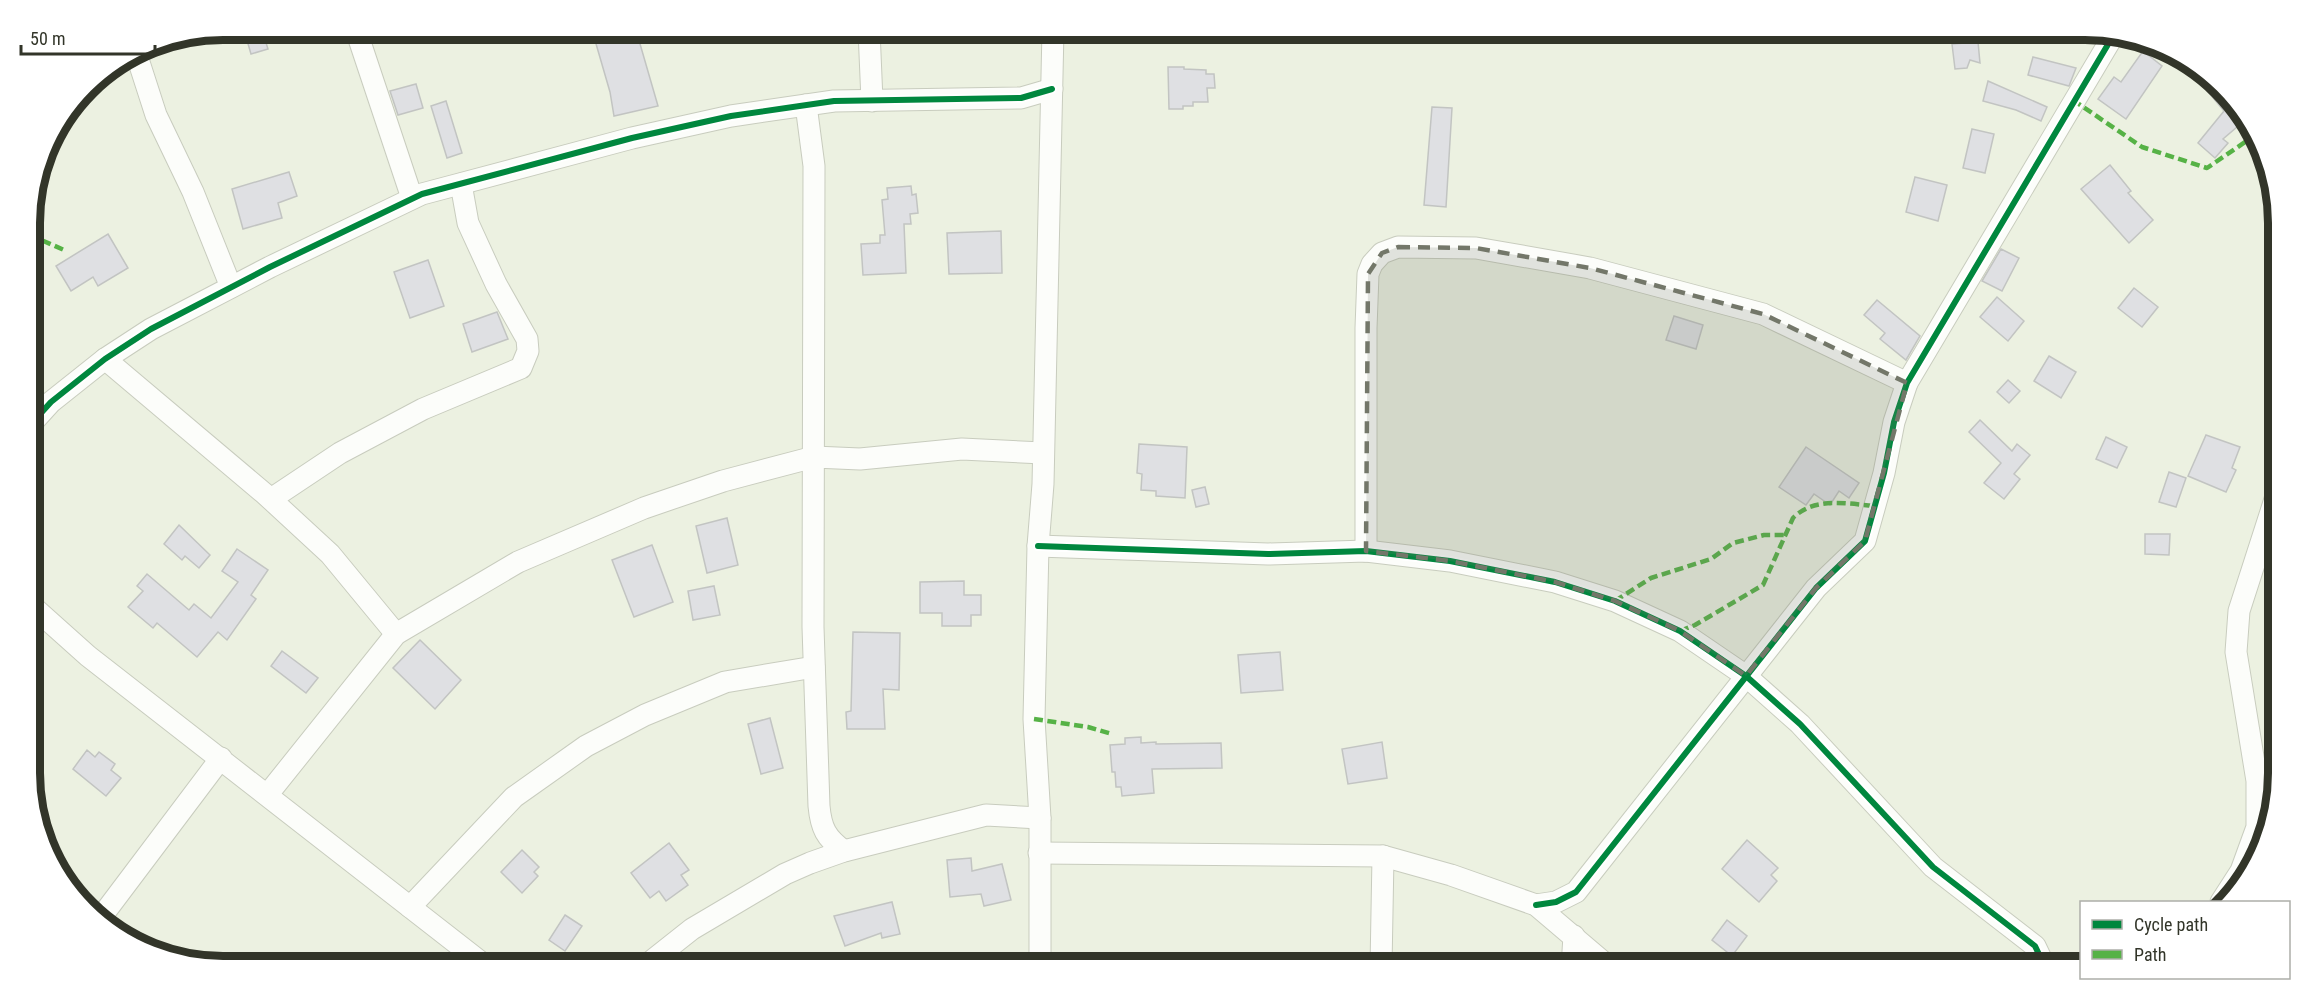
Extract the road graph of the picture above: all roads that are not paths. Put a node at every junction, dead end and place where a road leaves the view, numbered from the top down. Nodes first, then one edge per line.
1 (360, 41) edge
2 (869, 41) edge
3 (1053, 41) edge
4 (2109, 42) edge
5 (139, 62) edge
6 (1052, 89) junction
7 (872, 101) junction
8 (806, 105) junction
9 (461, 184) junction
10 (411, 198) junction
11 (231, 287) junction
12 (105, 359) junction
13 (1907, 383) junction
14 (41, 413) edge
15 (1043, 453) junction
16 (813, 457) junction
17 (271, 499) junction
18 (2268, 523) edge
19 (1038, 546) junction
20 (1365, 551) junction
21 (40, 613) edge
22 (396, 634) junction
23 (814, 667) junction
24 (1746, 676) junction
25 (221, 758) junction
26 (268, 794) junction
27 (1040, 818) junction
28 (844, 851) junction
29 (1039, 853) junction
30 (1383, 856) junction
31 (2245, 862) edge
32 (1536, 905) junction
33 (410, 907) junction
34 (105, 912) edge
35 (1574, 936) junction
36 (473, 956) edge
37 (658, 956) edge
38 (1040, 956) edge
39 (1381, 956) edge
40 (1573, 956) edge
41 (1596, 956) edge
42 (2039, 956) edge

1 - 10 street
2 - 7 street
3 - 6 street
4 - 13 street
5 - 11 street
6 - 7 street
6 - 15 street
7 - 8 street
8 - 9 street
8 - 16 street
9 - 10 street
9 - 17 street
10 - 11 street
11 - 12 street
12 - 14 street
12 - 17 street
13 - 20 street
13 - 24 street
15 - 16 street
15 - 19 street
16 - 22 street
16 - 23 street
17 - 22 street
18 - 31 street
19 - 20 street
19 - 27 street
20 - 24 street
21 - 25 street
22 - 26 street
23 - 28 street
23 - 33 street
24 - 32 street
24 - 42 street
25 - 26 street
25 - 34 street
26 - 33 street
27 - 28 street
27 - 29 street
28 - 37 street
29 - 30 street
29 - 38 street
30 - 32 street
30 - 39 street
32 - 35 street
33 - 36 street
35 - 40 street
35 - 41 street

